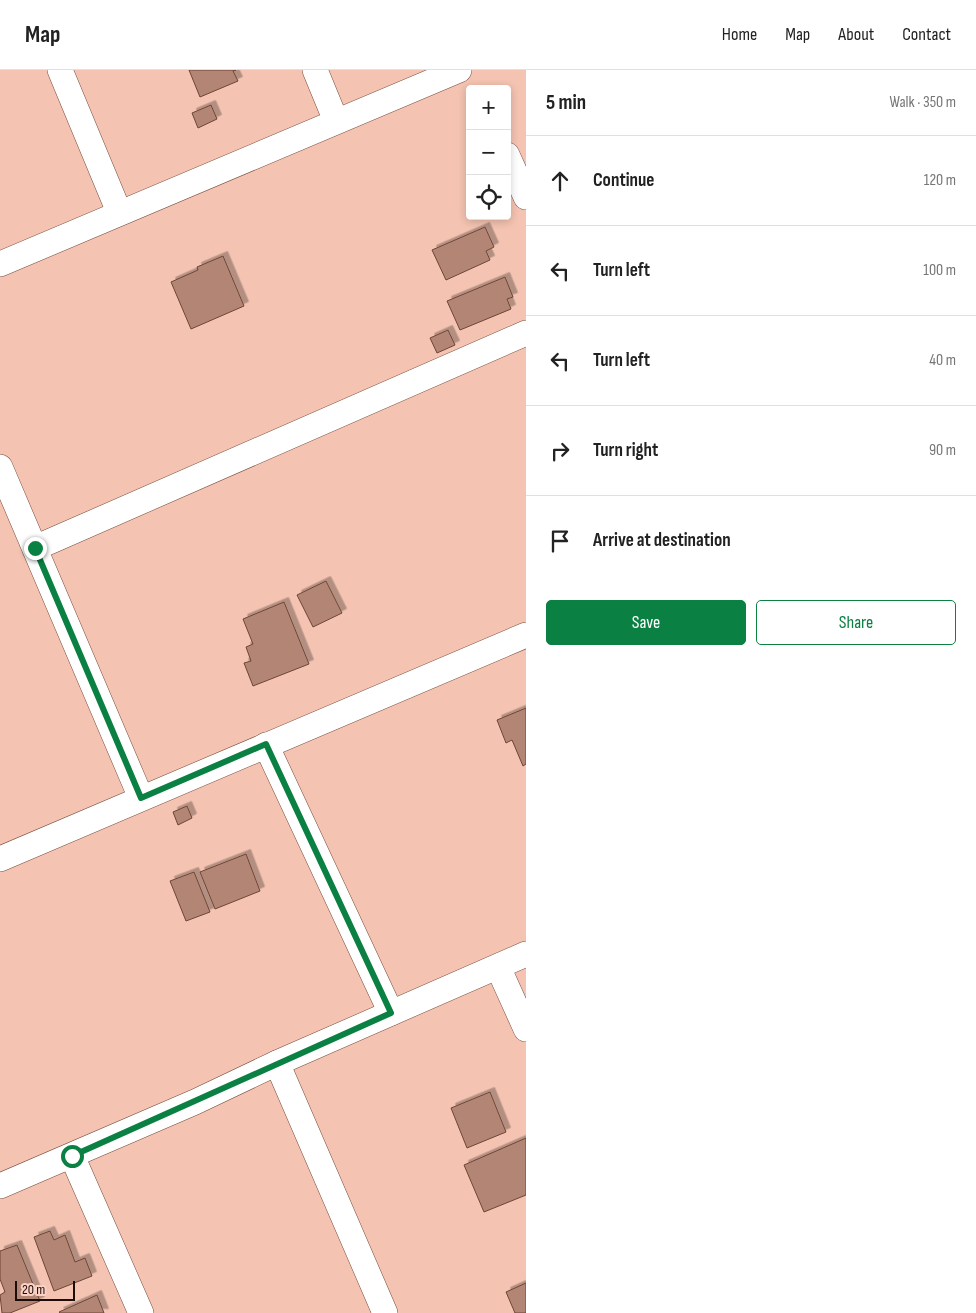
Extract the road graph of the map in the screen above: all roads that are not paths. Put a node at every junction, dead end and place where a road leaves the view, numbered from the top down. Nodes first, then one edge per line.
1 (60, 70) edge
2 (315, 70) edge
3 (459, 70) edge
4 (336, 121) junction
5 (511, 164) edge
6 (526, 197) edge
7 (119, 212) junction
8 (0, 264) edge
9 (526, 332) edge
10 (0, 467) edge
11 (35, 548) junction
12 (526, 635) edge
13 (266, 744) junction
14 (141, 798) junction
15 (0, 859) edge
16 (526, 954) edge
17 (498, 967) junction
18 (391, 1013) junction
19 (526, 1029) edge
20 (277, 1063) junction
21 (72, 1156) junction
22 (0, 1186) edge
23 (141, 1313) edge
24 (385, 1313) edge

1 - 7 street
2 - 4 street
3 - 4 street
4 - 7 street
5 - 6 street
7 - 8 street
9 - 11 street
10 - 11 street
11 - 14 street
12 - 13 street
13 - 14 street
13 - 18 street
14 - 15 street
16 - 17 street
17 - 18 street
17 - 19 street
18 - 20 street
20 - 21 street
20 - 24 street
21 - 22 street
21 - 23 street

